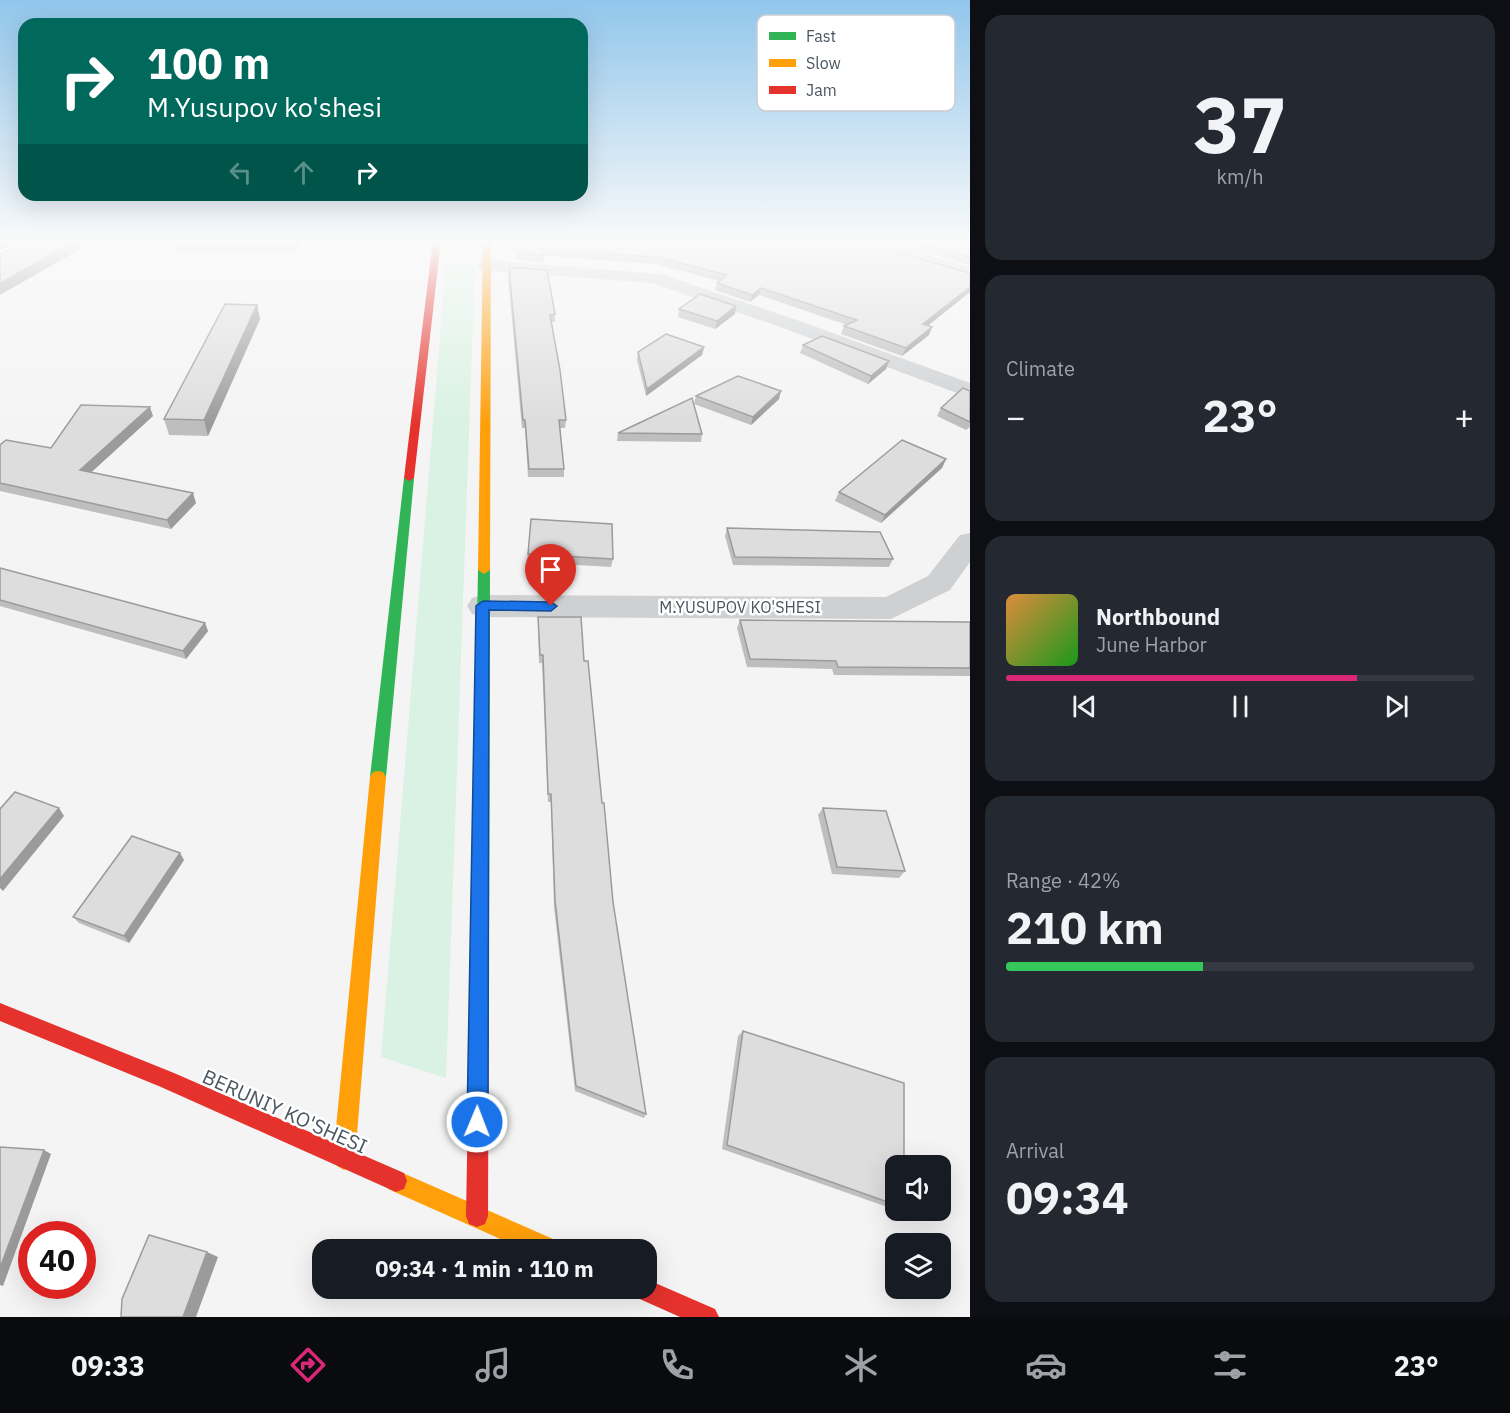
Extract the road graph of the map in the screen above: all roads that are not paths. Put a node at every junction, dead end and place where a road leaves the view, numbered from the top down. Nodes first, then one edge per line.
1 (430, 301) edge
2 (487, 301) edge
3 (722, 301) edge
4 (970, 391) edge
5 (970, 542) edge
6 (483, 606) junction
7 (0, 1012) edge
8 (344, 1159) junction
9 (477, 1216) junction
10 (528, 1239) edge
11 (657, 1295) edge
12 (706, 1317) edge

1 - 8 street
2 - 6 street
3 - 4 street
5 - 6 street, M.YUSUPOV KO'SHESI
6 - 9 street
7 - 8 street, BERUNIY KO'SHESI
8 - 9 street, BERUNIY KO'SHESI
9 - 10 street, BERUNIY KO'SHESI
11 - 12 street

